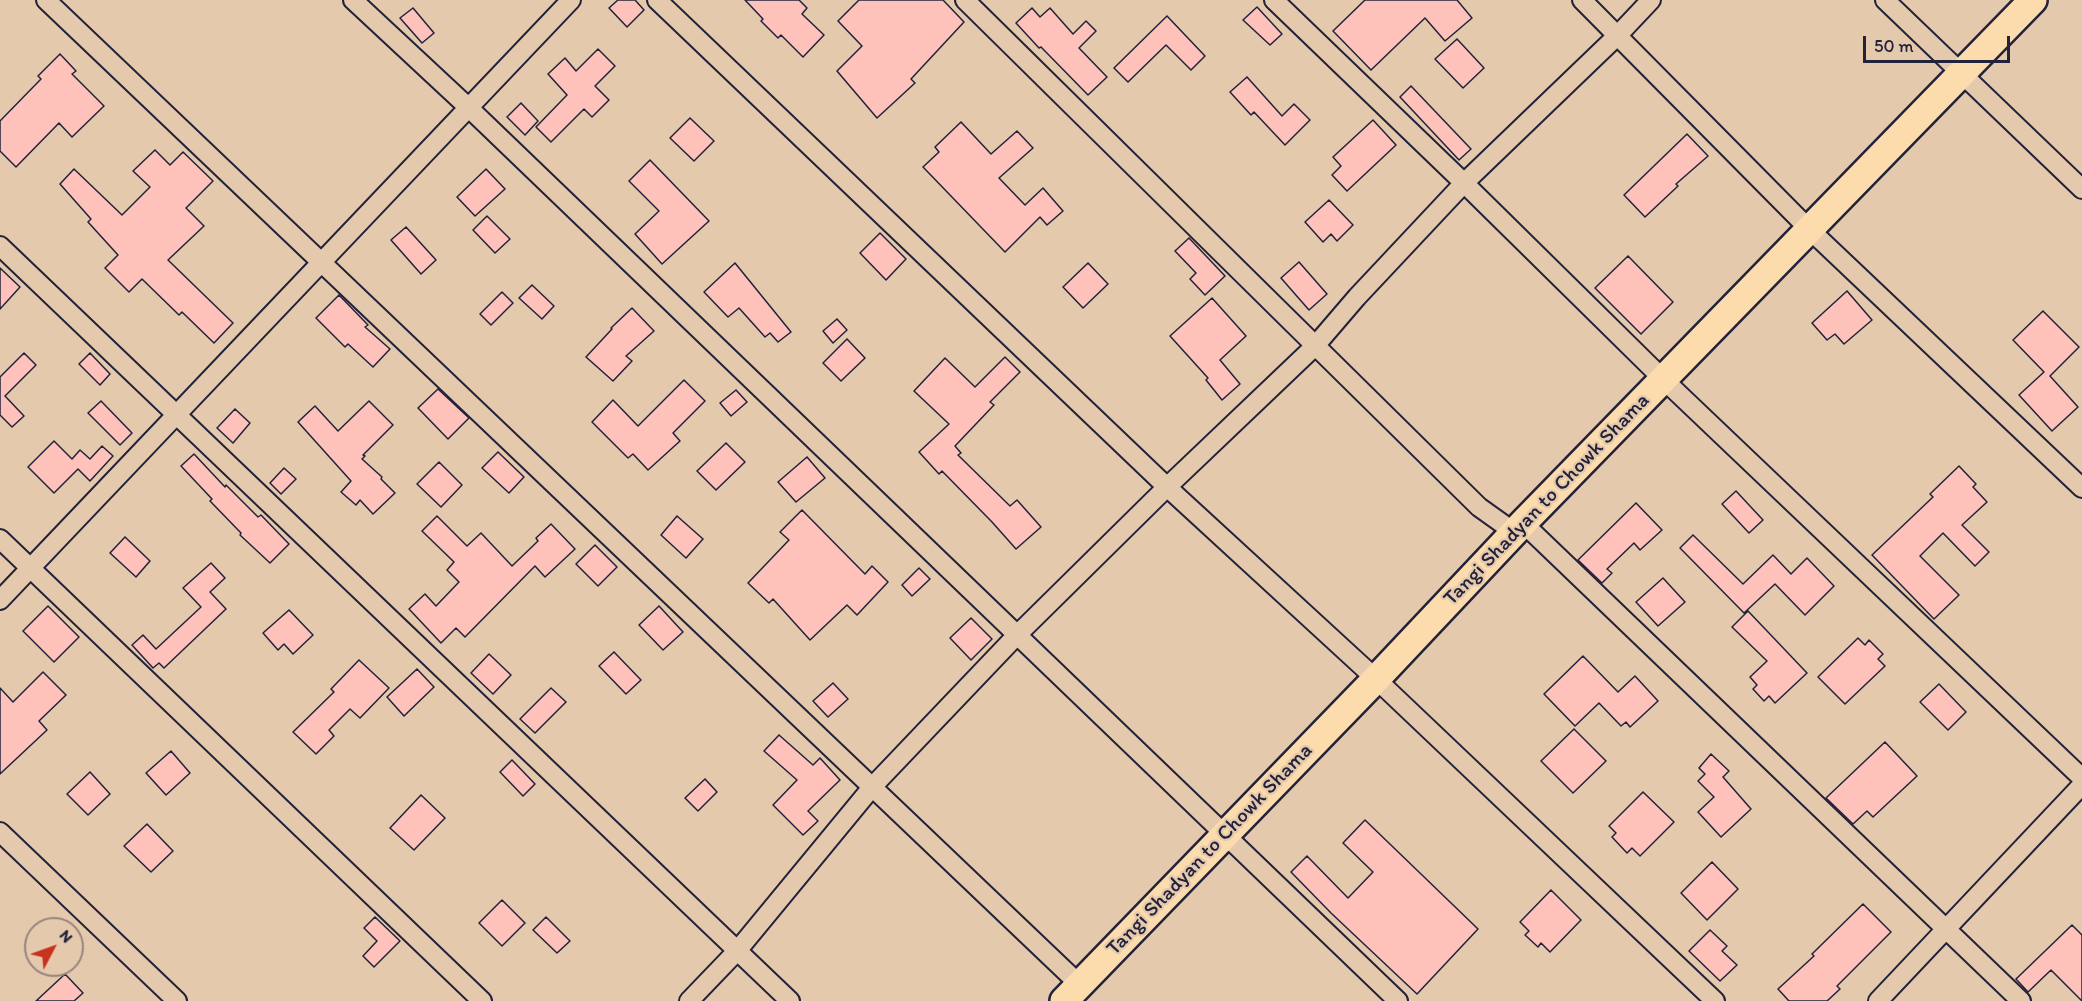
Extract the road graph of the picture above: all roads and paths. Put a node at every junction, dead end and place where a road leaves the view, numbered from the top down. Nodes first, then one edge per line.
1 (46, 0) edge
2 (353, 0) edge
3 (571, 0) edge
4 (657, 0) edge
5 (965, 0) edge
6 (1274, 0) edge
7 (1582, 0) edge
8 (1651, 0) edge
9 (1885, 0) edge
10 (2032, 0) edge
11 (1618, 35) junction
12 (1961, 73) junction
13 (469, 108) junction
14 (1464, 183) junction
15 (2082, 189) edge
16 (1809, 229) junction
17 (0, 246) edge
18 (322, 262) junction
19 (1315, 346) junction
20 (1663, 379) junction
21 (177, 415) junction
22 (1167, 487) junction
23 (2082, 488) edge
24 (1519, 528) junction
25 (0, 539) edge
26 (30, 568) junction
27 (0, 600) edge
28 (1016, 636) junction
29 (1376, 679) junction
30 (2082, 778) edge
31 (2082, 784) edge
32 (873, 786) junction
33 (0, 831) edge
34 (1225, 836) junction
35 (1946, 929) junction
36 (737, 951) junction
37 (1072, 993) edge
38 (177, 1001) edge
39 (482, 1001) edge
40 (689, 1001) edge
41 (790, 1001) edge
42 (1398, 1001) edge
43 (1715, 1001) edge
44 (1878, 1001) edge
45 (2020, 1001) edge

1 - 18 street
2 - 13 street
3 - 13 street
4 - 22 street
5 - 19 street
6 - 14 street
7 - 11 street
8 - 11 street
9 - 12 street
10 - 12 main road, Tangi Shadyan to Chowk Shama
11 - 14 street
11 - 16 street
12 - 15 street
12 - 16 main road, Tangi Shadyan to Chowk Shama
13 - 18 street
13 - 28 street
14 - 19 street
14 - 20 street
16 - 20 main road, Tangi Shadyan to Chowk Shama
16 - 23 street
17 - 21 street
18 - 21 street
18 - 32 street
19 - 22 street
19 - 24 street
20 - 24 main road, Tangi Shadyan to Chowk Shama
20 - 30 street
21 - 26 street
21 - 36 street
22 - 28 street
22 - 29 street
24 - 29 main road, Tangi Shadyan to Chowk Shama
24 - 35 street
25 - 26 street
26 - 27 street
26 - 39 street
28 - 32 street
28 - 34 street
29 - 34 main road, Tangi Shadyan to Chowk Shama
29 - 43 street
31 - 35 street
32 - 36 street
32 - 37 street
33 - 38 street
34 - 37 main road, Tangi Shadyan to Chowk Shama
34 - 42 street
35 - 44 street
35 - 45 street
36 - 40 street
36 - 41 street

